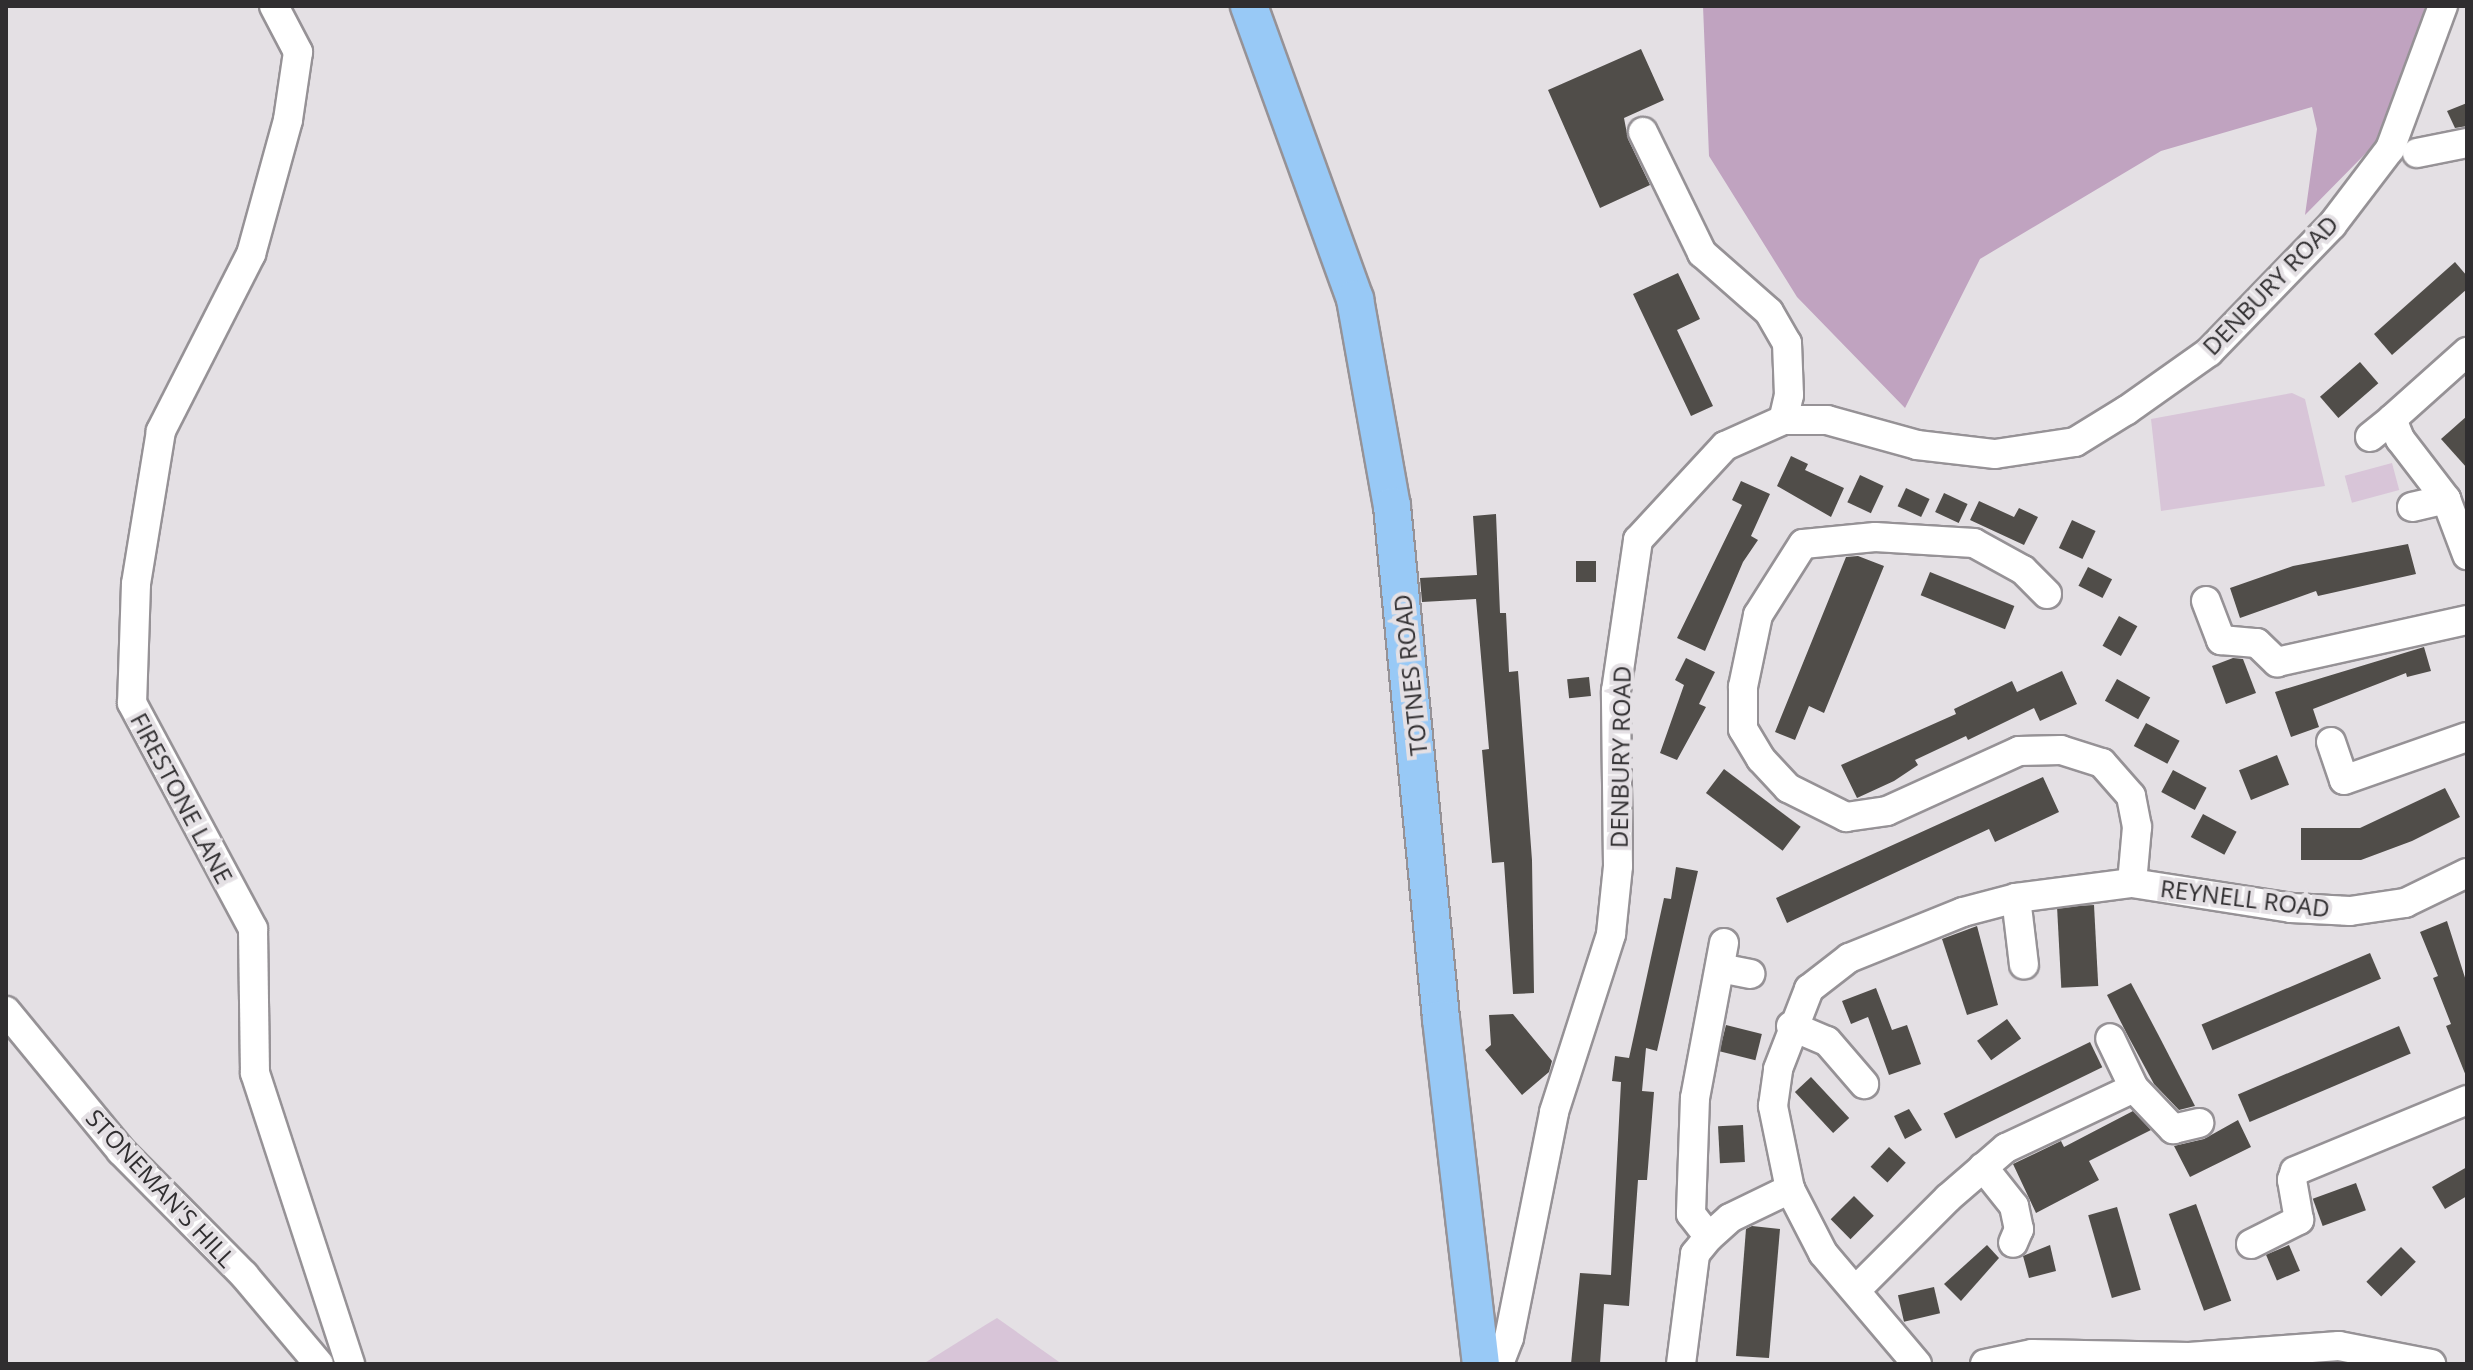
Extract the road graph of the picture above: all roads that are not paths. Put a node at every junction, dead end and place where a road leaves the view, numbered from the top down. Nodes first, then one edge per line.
1 (274, 6) edge
2 (1249, 6) edge
3 (2443, 6) edge
4 (1643, 132) dead end
5 (2467, 143) edge
6 (2417, 153) dead end
7 (2467, 352) edge
8 (2392, 419) junction
9 (1783, 420) junction
10 (2370, 437) dead end
11 (2446, 499) junction
12 (2412, 507) dead end
13 (2467, 555) edge
14 (2047, 594) dead end
15 (2206, 601) dead end
16 (2467, 620) edge
17 (2467, 737) edge
18 (2331, 742) dead end
19 (2467, 873) edge
20 (2132, 883) junction
21 (2016, 898) junction
22 (2024, 965) dead end
23 (1750, 974) dead end
24 (6, 1011) edge
25 (1791, 1026) junction
26 (2110, 1038) dead end
27 (1864, 1084) dead end
28 (2134, 1088) junction
29 (2467, 1100) edge
30 (2199, 1123) dead end
31 (1983, 1167) junction
32 (1790, 1189) junction
33 (1709, 1237) junction
34 (2013, 1243) dead end
35 (2251, 1244) dead end
36 (1856, 1290) junction
37 (2296, 1355) edge
38 (1683, 1363) edge
39 (319, 1364) edge
40 (350, 1364) edge
41 (1481, 1364) edge
42 (1499, 1364) edge
43 (1917, 1364) edge
44 (1985, 1364) edge
45 (2431, 1364) edge

1 - 40 street, FIRESTONE LANE
2 - 41 main road, TOTNES ROAD
3 - 9 street, DENBURY ROAD
4 - 9 street
5 - 6 street
7 - 8 street
8 - 10 street
8 - 11 street
9 - 42 street, DENBURY ROAD
11 - 12 street
11 - 13 street
14 - 20 street
15 - 16 street
17 - 18 street
19 - 20 street, REYNELL ROAD
20 - 21 street, REYNELL ROAD
21 - 22 street
21 - 25 street, REYNELL ROAD
23 - 33 street
24 - 39 street, STONEMAN'S HILL
25 - 27 street
25 - 32 street, REYNELL ROAD
26 - 28 street
28 - 30 street
28 - 31 street
29 - 35 street
31 - 34 street
31 - 36 street
32 - 33 street
32 - 36 street, REYNELL ROAD
33 - 38 street
36 - 43 street, REYNELL ROAD
37 - 44 street
37 - 45 street

